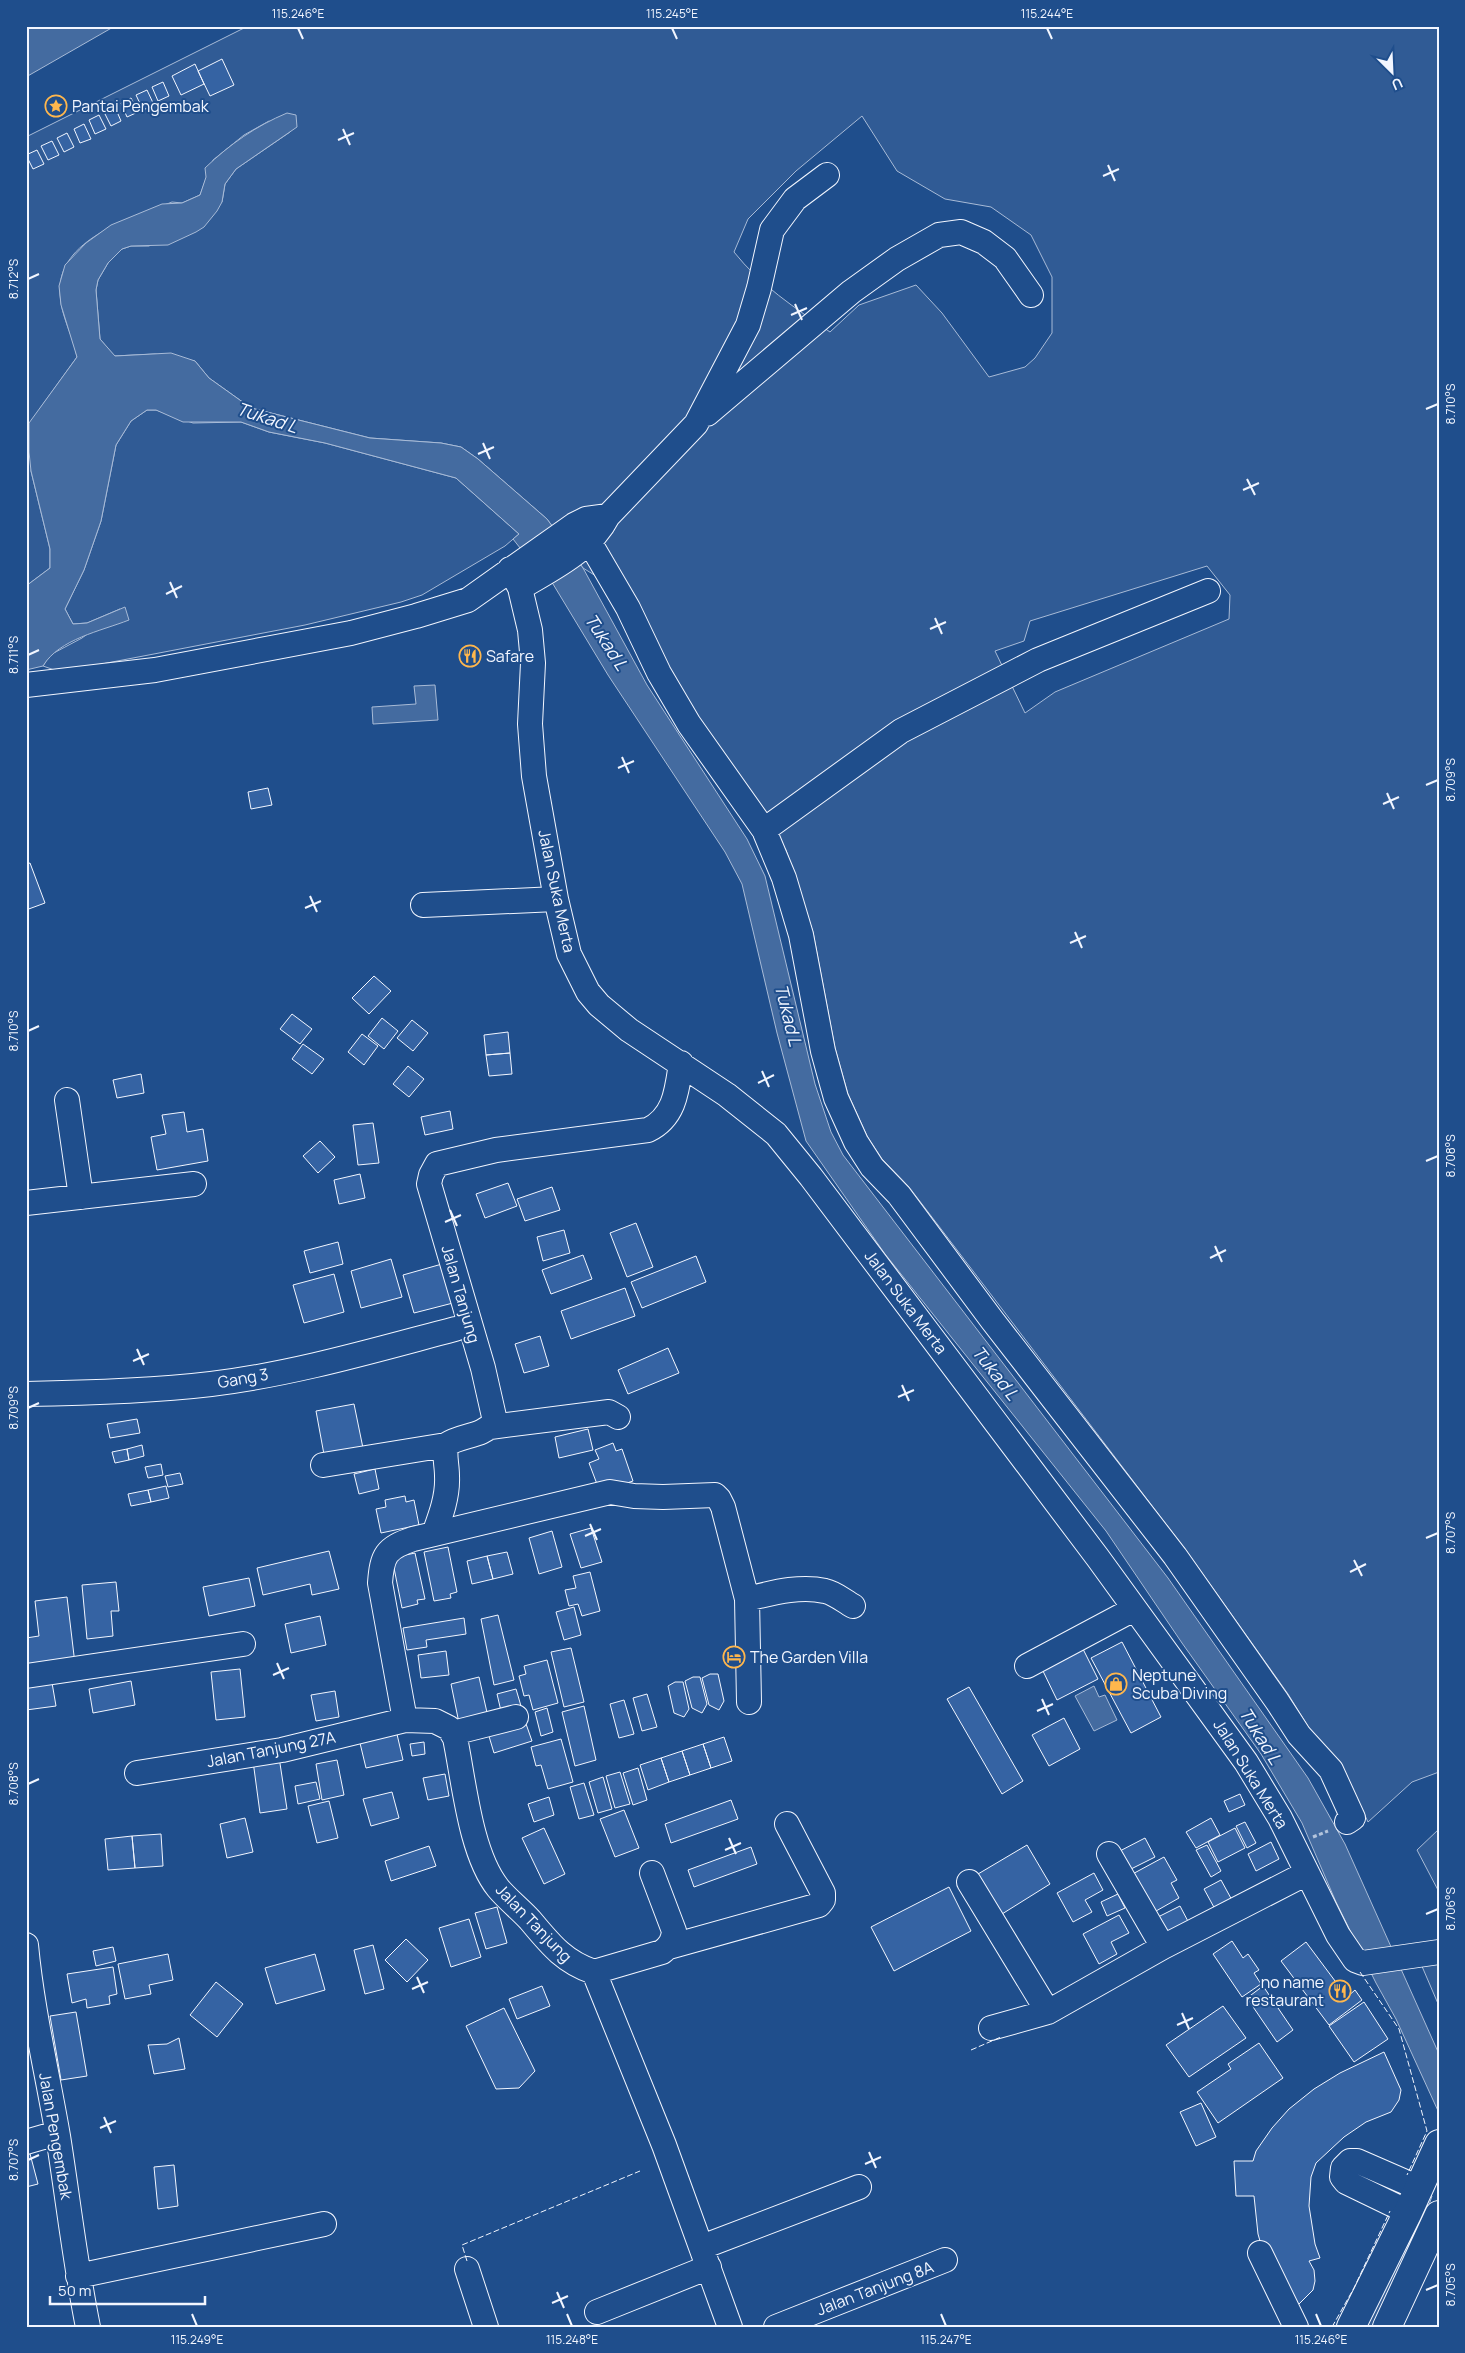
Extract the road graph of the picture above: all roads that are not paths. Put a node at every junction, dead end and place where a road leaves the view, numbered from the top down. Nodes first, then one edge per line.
1 (827, 175) dead end
2 (1031, 295) dead end
3 (696, 424) junction
4 (608, 516) junction
5 (584, 547) junction
6 (522, 574) junction
7 (1208, 591) dead end
8 (26, 685) edge
9 (764, 830) junction
10 (556, 899) junction
11 (424, 905) dead end
12 (681, 1063) junction
13 (66, 1100) dead end
14 (194, 1184) dead end
15 (81, 1197) junction
16 (26, 1203) edge
17 (455, 1329) dead end
18 (26, 1394) edge
19 (618, 1418) dead end
20 (490, 1427) junction
21 (446, 1445) junction
22 (324, 1465) dead end
23 (434, 1534) junction
24 (747, 1599) junction
25 (853, 1606) dead end
26 (1134, 1609) junction
27 (243, 1644) dead end
28 (1027, 1666) dead end
29 (26, 1676) edge
30 (749, 1702) dead end
31 (516, 1717) dead end
32 (405, 1720) junction
33 (453, 1733) junction
34 (137, 1773) dead end
35 (1347, 1822) road end
36 (787, 1824) dead end
37 (1109, 1854) dead end
38 (652, 1873) dead end
39 (1307, 1873) junction
40 (969, 1882) dead end
41 (26, 1945) edge
42 (669, 1947) junction
43 (1164, 1947) junction
44 (1427, 1954) edge
45 (594, 1972) junction
46 (28, 1986) edge
47 (1048, 2012) junction
48 (991, 2028) dead end
49 (57, 2132) junction
50 (26, 2142) edge
51 (1439, 2144) edge
52 (859, 2187) dead end
53 (1439, 2215) edge
54 (324, 2224) dead end
55 (1260, 2253) dead end
56 (705, 2257) junction
57 (945, 2260) dead end
58 (466, 2269) dead end
59 (78, 2276) junction
60 (598, 2312) dead end
61 (88, 2327) edge
62 (486, 2327) edge
63 (730, 2327) edge
64 (776, 2327) edge
65 (1296, 2327) edge
66 (1351, 2327) edge
67 (1388, 2327) edge

1 - 3 street
2 - 3 street
3 - 4 street
4 - 5 street
4 - 6 street
5 - 6 street
5 - 9 street
6 - 8 street
6 - 10 street, Jalan Suka Merta
7 - 9 street
9 - 35 street
10 - 11 street
10 - 12 street, Jalan Suka Merta
12 - 20 street, Jalan Tanjung
12 - 26 street, Jalan Suka Merta
13 - 15 street
14 - 15 street
15 - 16 street
17 - 18 street, Gang 3
19 - 20 street
20 - 21 street
21 - 22 street
21 - 23 street
23 - 24 street
23 - 32 street
24 - 25 street
24 - 30 street
26 - 28 street
26 - 39 street, Jalan Suka Merta
27 - 29 street
31 - 33 street
32 - 33 street
32 - 34 street, Jalan Tanjung 27A
33 - 45 street, Jalan Tanjung
36 - 42 street
37 - 43 street
38 - 42 street
39 - 43 street
39 - 44 street, Jalan Suka Merta
40 - 47 street
41 - 46 street, Jalan Pengembak
42 - 45 street
43 - 47 street
45 - 56 street
46 - 49 street, Jalan Pengembak
47 - 48 street
49 - 50 street
49 - 59 street, Jalan Pengembak
51 - 66 highway
52 - 56 street
53 - 67 highway
54 - 59 street
55 - 65 street
56 - 60 street
56 - 63 street
57 - 64 street, Jalan Tanjung 8A
58 - 62 street
59 - 61 street, Jalan Pengembak

